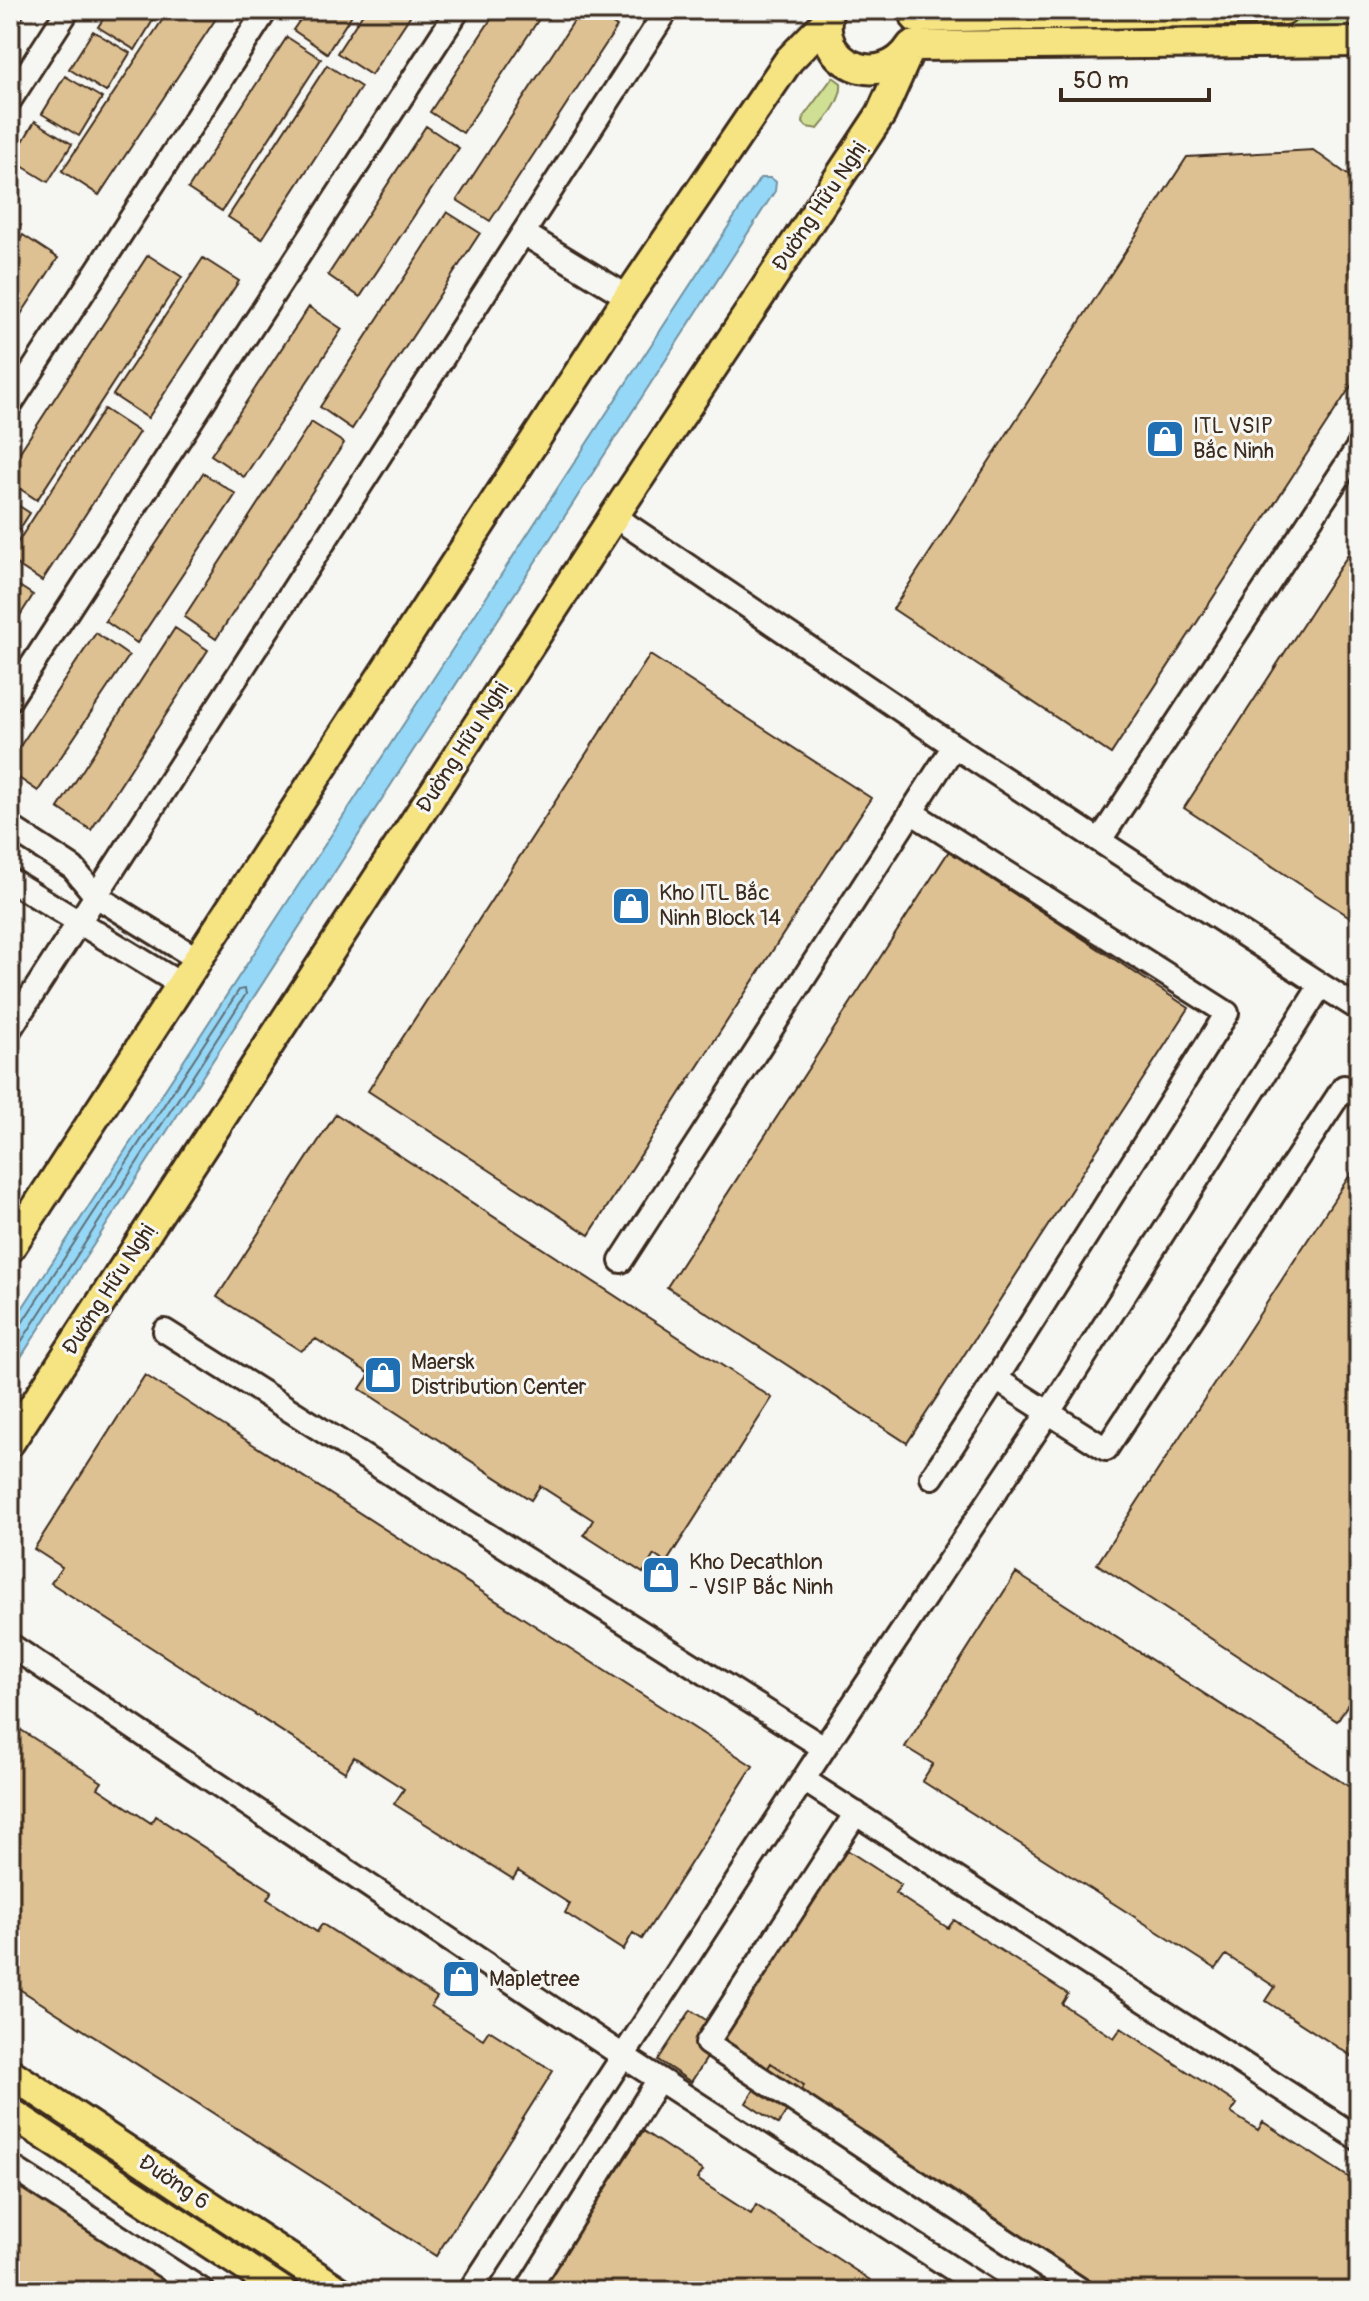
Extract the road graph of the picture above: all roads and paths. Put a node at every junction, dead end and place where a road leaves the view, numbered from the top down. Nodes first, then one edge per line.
1 (68, 10) edge
2 (266, 10) edge
3 (458, 10) edge
4 (1284, 10) edge
5 (665, 13) dead end
6 (819, 14) edge
7 (915, 14) edge
8 (1359, 42) edge
9 (911, 47) junction
10 (10, 100) edge
11 (523, 233) junction
12 (628, 297) junction
13 (10, 405) edge
14 (1359, 446) edge
15 (614, 516) junction
16 (10, 699) edge
17 (954, 746) junction
18 (911, 812) junction
19 (10, 827) edge
20 (1100, 840) junction
21 (10, 880) edge
22 (96, 896) junction
23 (79, 921) junction
24 (196, 958) junction
25 (180, 984) junction
26 (1321, 985) junction
27 (1359, 1009) edge
28 (10, 1029) edge
29 (1359, 1097) edge
30 (10, 1248) edge
31 (621, 1261) dead end
32 (165, 1331) dead end
33 (996, 1379) junction
34 (1048, 1413) junction
35 (10, 1442) edge
36 (932, 1477) dead end
37 (10, 1645) edge
38 (824, 1748) junction
39 (804, 1780) junction
40 (856, 1813) junction
41 (623, 2056) junction
42 (10, 2073) edge
43 (659, 2079) junction
44 (10, 2112) edge
45 (1359, 2139) edge
46 (10, 2166) edge
47 (333, 2289) edge
48 (203, 2291) edge
49 (282, 2291) edge
50 (470, 2291) edge
51 (527, 2291) edge
52 (987, 2291) edge
53 (1082, 2291) edge

1 - 10 street
2 - 13 street
3 - 16 street
4 - 7 main road
5 - 11 street
6 - 9 main road
6 - 12 main road
7 - 9 main road, Đường Hữu Nghị
8 - 9 main road
9 - 15 main road, Đường Hữu Nghị
11 - 12 street
11 - 22 street
12 - 24 main road
14 - 20 street
15 - 17 street
15 - 35 main road, Đường Hữu Nghị
17 - 18 street
17 - 20 street
18 - 31 street
18 - 33 street
19 - 22 street
20 - 26 street
21 - 23 street
22 - 23 street
22 - 24 street
23 - 25 street
23 - 28 street
24 - 25 main road
25 - 30 main road
26 - 27 street
26 - 34 street
29 - 34 street
32 - 38 street
33 - 34 street
33 - 36 street
34 - 38 street
37 - 41 street
38 - 39 street
39 - 40 street
39 - 41 street
40 - 45 street
40 - 53 street
41 - 43 street
41 - 50 street
42 - 47 main road, Đường 6
43 - 51 street
43 - 52 street
44 - 49 main road, Đường 6
46 - 48 street

